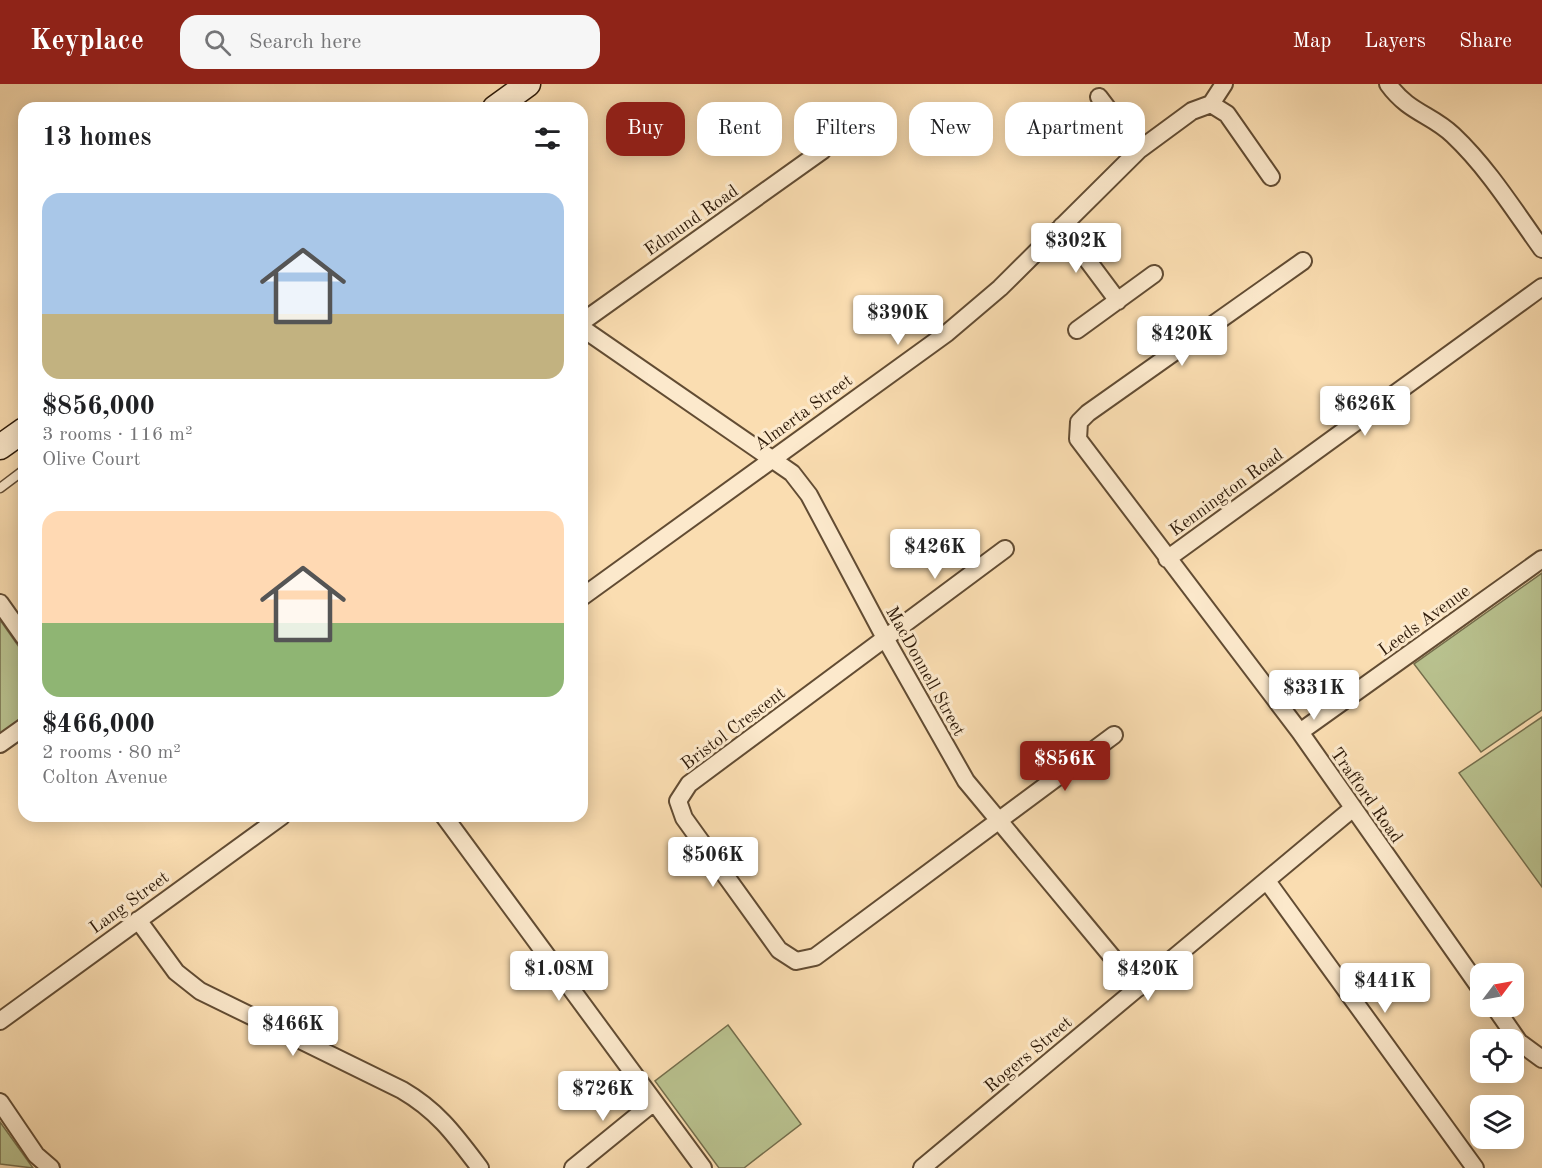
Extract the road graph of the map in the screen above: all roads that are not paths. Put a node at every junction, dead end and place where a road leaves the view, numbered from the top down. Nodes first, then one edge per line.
1 (528, 84) edge
2 (1224, 84) edge
3 (1388, 84) edge
4 (1099, 97) dead end
5 (503, 102) edge
6 (1103, 102) edge
7 (1211, 104) junction
8 (1145, 146) edge
9 (815, 156) edge
10 (1133, 156) edge
11 (1270, 177) dead end
12 (1062, 226) junction
13 (1542, 249) edge
14 (1303, 261) dead end
15 (1154, 274) dead end
16 (1542, 287) edge
17 (1118, 301) junction
18 (588, 318) edge
19 (1077, 330) dead end
20 (588, 332) edge
21 (18, 434) edge
22 (0, 447) edge
23 (770, 459) junction
24 (18, 474) edge
25 (0, 488) edge
26 (1005, 549) dead end
27 (1167, 559) junction
28 (1542, 559) edge
29 (588, 593) edge
30 (0, 603) edge
31 (18, 628) edge
32 (885, 638) junction
33 (18, 731) edge
34 (1300, 732) junction
35 (1114, 735) dead end
36 (0, 744) edge
37 (1352, 809) junction
38 (997, 821) junction
39 (274, 822) edge
40 (448, 822) edge
41 (1268, 880) junction
42 (138, 920) junction
43 (1470, 974) edge
44 (1138, 987) junction
45 (1502, 1017) edge
46 (0, 1021) edge
47 (1542, 1059) edge
48 (0, 1102) edge
49 (654, 1102) junction
50 (51, 1168) edge
51 (480, 1168) edge
52 (573, 1168) edge
53 (703, 1168) edge
54 (922, 1168) edge
55 (1475, 1168) edge

1 - 5 main road
2 - 7 street
3 - 13 street
4 - 6 street
7 - 8 street, Almerta Street
7 - 11 street
9 - 18 street, Edmund Road
10 - 12 street, Almerta Street
12 - 17 street
12 - 23 street, Almerta Street
14 - 27 street, Trafford Road
15 - 17 street
16 - 27 street, Kennington Road
17 - 19 street
20 - 23 street, MacDonnell Street
21 - 22 main road
23 - 29 street, Almerta Street
23 - 32 street, MacDonnell Street
24 - 25 lane
26 - 32 street
27 - 34 street, Trafford Road
28 - 34 street, Leeds Avenue
30 - 31 street
32 - 38 street, MacDonnell Street
32 - 38 street, Bristol Crescent
33 - 36 street
34 - 37 street, Trafford Road
35 - 38 street
37 - 41 street, Rogers Street
37 - 43 street, Trafford Road
38 - 44 street, MacDonnell Street
39 - 42 street, Lang Street
40 - 49 street
41 - 44 street, Rogers Street
41 - 55 street
42 - 46 street, Lang Street
42 - 51 street
44 - 54 street, Rogers Street
45 - 47 street
48 - 50 street
49 - 52 street
49 - 53 street

